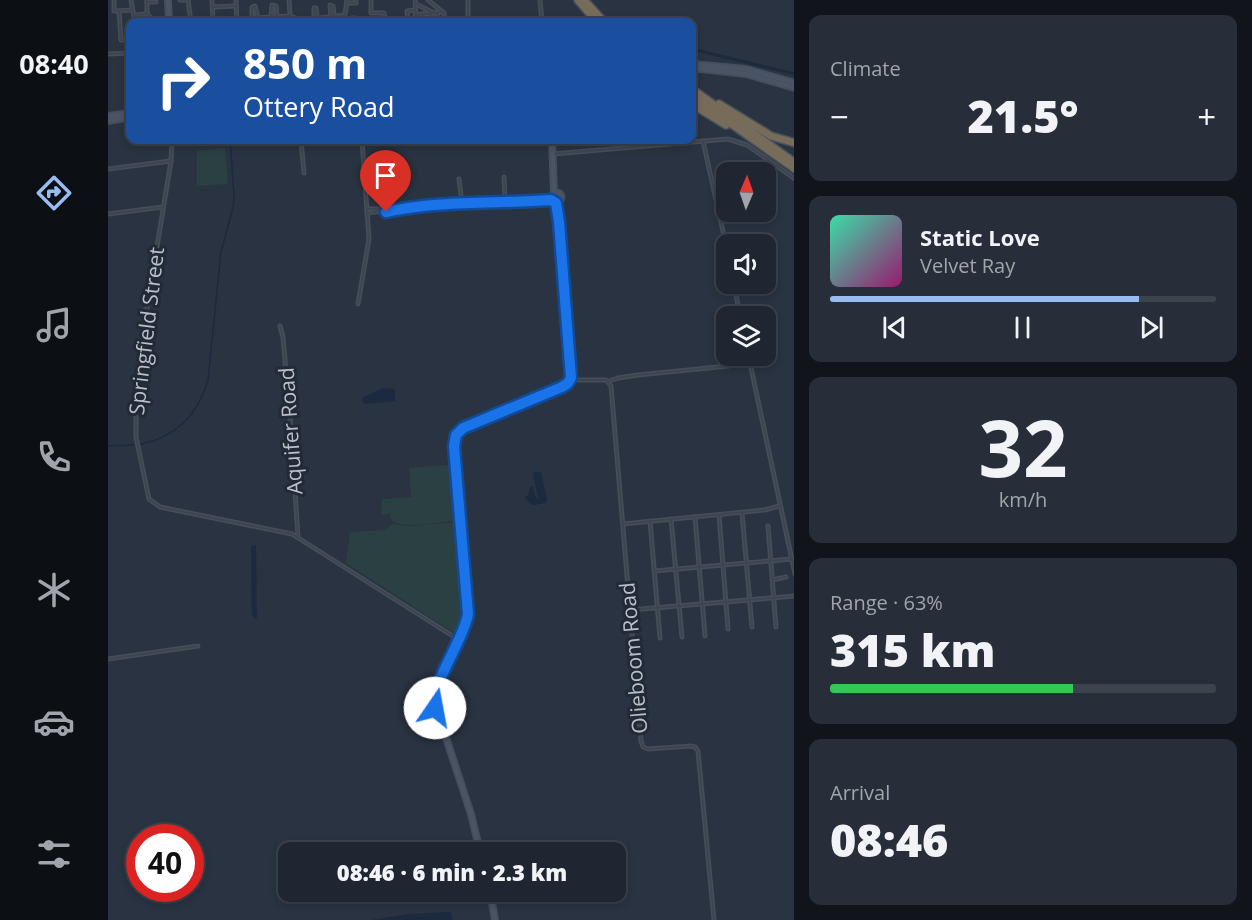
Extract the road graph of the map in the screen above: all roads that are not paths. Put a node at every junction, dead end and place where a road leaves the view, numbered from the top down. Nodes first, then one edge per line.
1 (114, 0) edge
2 (131, 0) edge
3 (168, 0) edge
4 (180, 0) edge
5 (188, 0) edge
6 (212, 0) edge
7 (236, 0) edge
8 (290, 0) edge
9 (356, 0) edge
10 (371, 0) edge
11 (415, 0) edge
12 (428, 0) edge
13 (468, 0) edge
14 (540, 0) edge
15 (578, 0) edge
16 (584, 0) edge
17 (147, 1) edge
18 (156, 2) dead end
19 (347, 2) edge
20 (416, 4) junction
21 (236, 6) junction
22 (213, 7) junction
23 (132, 10) junction
24 (415, 10) junction
25 (119, 11) junction
26 (442, 12) junction
27 (436, 13) junction
28 (147, 14) junction
29 (423, 14) junction
30 (430, 14) junction
31 (135, 15) joint
32 (416, 15) joint
33 (277, 16) junction
34 (290, 16) junction
35 (271, 17) junction
36 (152, 18) edge
37 (169, 18) edge
38 (190, 18) edge
39 (213, 18) edge
40 (237, 18) edge
41 (252, 18) joint
42 (258, 18) junction
43 (295, 18) edge
44 (316, 18) edge
45 (385, 18) edge
46 (408, 18) edge
47 (423, 18) edge
48 (430, 18) edge
49 (437, 18) edge
50 (444, 18) edge
51 (468, 18) edge
52 (542, 18) edge
53 (594, 18) edge
54 (600, 18) edge
55 (126, 40) edge
56 (126, 53) edge
57 (108, 54) edge
58 (696, 66) edge
59 (696, 67) edge
60 (794, 83) edge
61 (794, 88) edge
62 (696, 90) edge
63 (696, 91) edge
64 (696, 99) edge
65 (696, 106) edge
66 (126, 116) edge
67 (108, 118) edge
68 (703, 141) junction
69 (696, 142) edge
70 (794, 143) edge
71 (172, 144) edge
72 (301, 144) edge
73 (362, 144) edge
74 (552, 144) edge
75 (668, 144) edge
76 (553, 154) junction
77 (779, 158) junction
78 (171, 161) junction
79 (794, 162) edge
80 (794, 168) edge
81 (108, 169) edge
82 (304, 173) dead end
83 (504, 177) dead end
84 (794, 178) edge
85 (459, 179) dead end
86 (556, 197) junction
87 (506, 201) junction
88 (462, 203) junction
89 (163, 207) junction
90 (367, 209) junction
91 (400, 209) junction
92 (367, 213) junction
93 (108, 214) edge
94 (724, 234) edge
95 (358, 304) dead end
96 (280, 326) dead end
97 (728, 366) edge
98 (750, 366) edge
99 (570, 380) junction
100 (609, 381) junction
101 (779, 506) junction
102 (742, 513) junction
103 (719, 515) junction
104 (695, 517) junction
105 (671, 519) junction
106 (650, 521) junction
107 (622, 524) junction
108 (768, 526) dead end
109 (298, 537) junction
110 (792, 559) junction
111 (771, 561) junction
112 (746, 563) junction
113 (723, 565) junction
114 (699, 567) junction
115 (675, 569) junction
116 (794, 569) edge
117 (654, 571) junction
118 (786, 577) dead end
119 (772, 580) junction
120 (794, 596) edge
121 (773, 598) junction
122 (749, 600) junction
123 (726, 602) junction
124 (703, 604) junction
125 (679, 606) junction
126 (658, 607) junction
127 (630, 610) junction
128 (752, 627) dead end
129 (776, 627) dead end
130 (728, 630) dead end
131 (705, 636) dead end
132 (682, 637) dead end
133 (660, 638) dead end
134 (459, 640) junction
135 (198, 646) dead end
136 (108, 659) edge
137 (478, 842) edge
138 (492, 902) edge
139 (495, 920) edge
140 (714, 920) edge

1 - 25 street
2 - 23 street
3 - 37 street
4 - 5 street
5 - 38 street
6 - 22 street
7 - 21 street
8 - 34 street
9 - 19 street
10 - 45 street
11 - 20 street
12 - 26 street
13 - 51 street
14 - 52 street
15 - 53 highway
16 - 54 highway
17 - 18 street
17 - 28 street
19 - 44 street
20 - 24 street
20 - 27 street
21 - 22 street
21 - 40 street
22 - 39 street
23 - 25 street
23 - 31 street
24 - 32 street
24 - 46 street
25 - 55 street
26 - 27 street
26 - 50 street
27 - 30 street
27 - 49 street
28 - 31 street
28 - 36 street
29 - 30 street
29 - 32 street
29 - 47 street
30 - 48 street
33 - 34 street
33 - 35 street
33 - 35 street
34 - 43 street
35 - 42 street
41 - 42 street
41 - 42 street
56 - 57 street
58 - 60 street
59 - 61 street
62 - 70 highway
63 - 79 highway
64 - 77 highway
65 - 77 highway
66 - 67 street
68 - 69 street
68 - 84 street
68 - 94 street
71 - 78 street, Springfield Street
72 - 82 street
73 - 90 street
74 - 76 street
75 - 76 street
76 - 86 street
77 - 80 highway
78 - 81 street
78 - 89 street, Springfield Street
83 - 87 street
85 - 88 street
86 - 87 street
86 - 99 street
87 - 88 street
88 - 91 street
89 - 93 street
89 - 109 street, Springfield Street
90 - 91 street
90 - 92 street
91 - 92 street
92 - 95 street
96 - 109 street, Aquifer Road
97 - 100 street
98 - 101 street
99 - 100 street
99 - 134 street
100 - 107 street, Olieboom Road
101 - 102 street
101 - 110 street
102 - 103 street
102 - 112 street
103 - 104 street
103 - 113 street
104 - 105 street
104 - 114 street
105 - 106 street
105 - 115 street
106 - 107 street
106 - 117 street
107 - 127 street, Olieboom Road
108 - 111 street
109 - 134 street, Springfield Street
110 - 111 street
110 - 116 street
111 - 112 street
111 - 119 street
112 - 113 street
112 - 122 street
113 - 114 street
113 - 123 street
114 - 115 street
114 - 124 street
115 - 117 street
115 - 125 street
117 - 126 street
118 - 119 street
119 - 121 street
120 - 121 street
121 - 122 street
121 - 129 street
122 - 123 street
122 - 128 street
123 - 124 street
123 - 130 street
124 - 125 street
124 - 131 street
125 - 126 street
125 - 132 street
126 - 127 street
126 - 133 street
127 - 140 street, Olieboom Road
134 - 137 street
135 - 136 street
138 - 139 street

